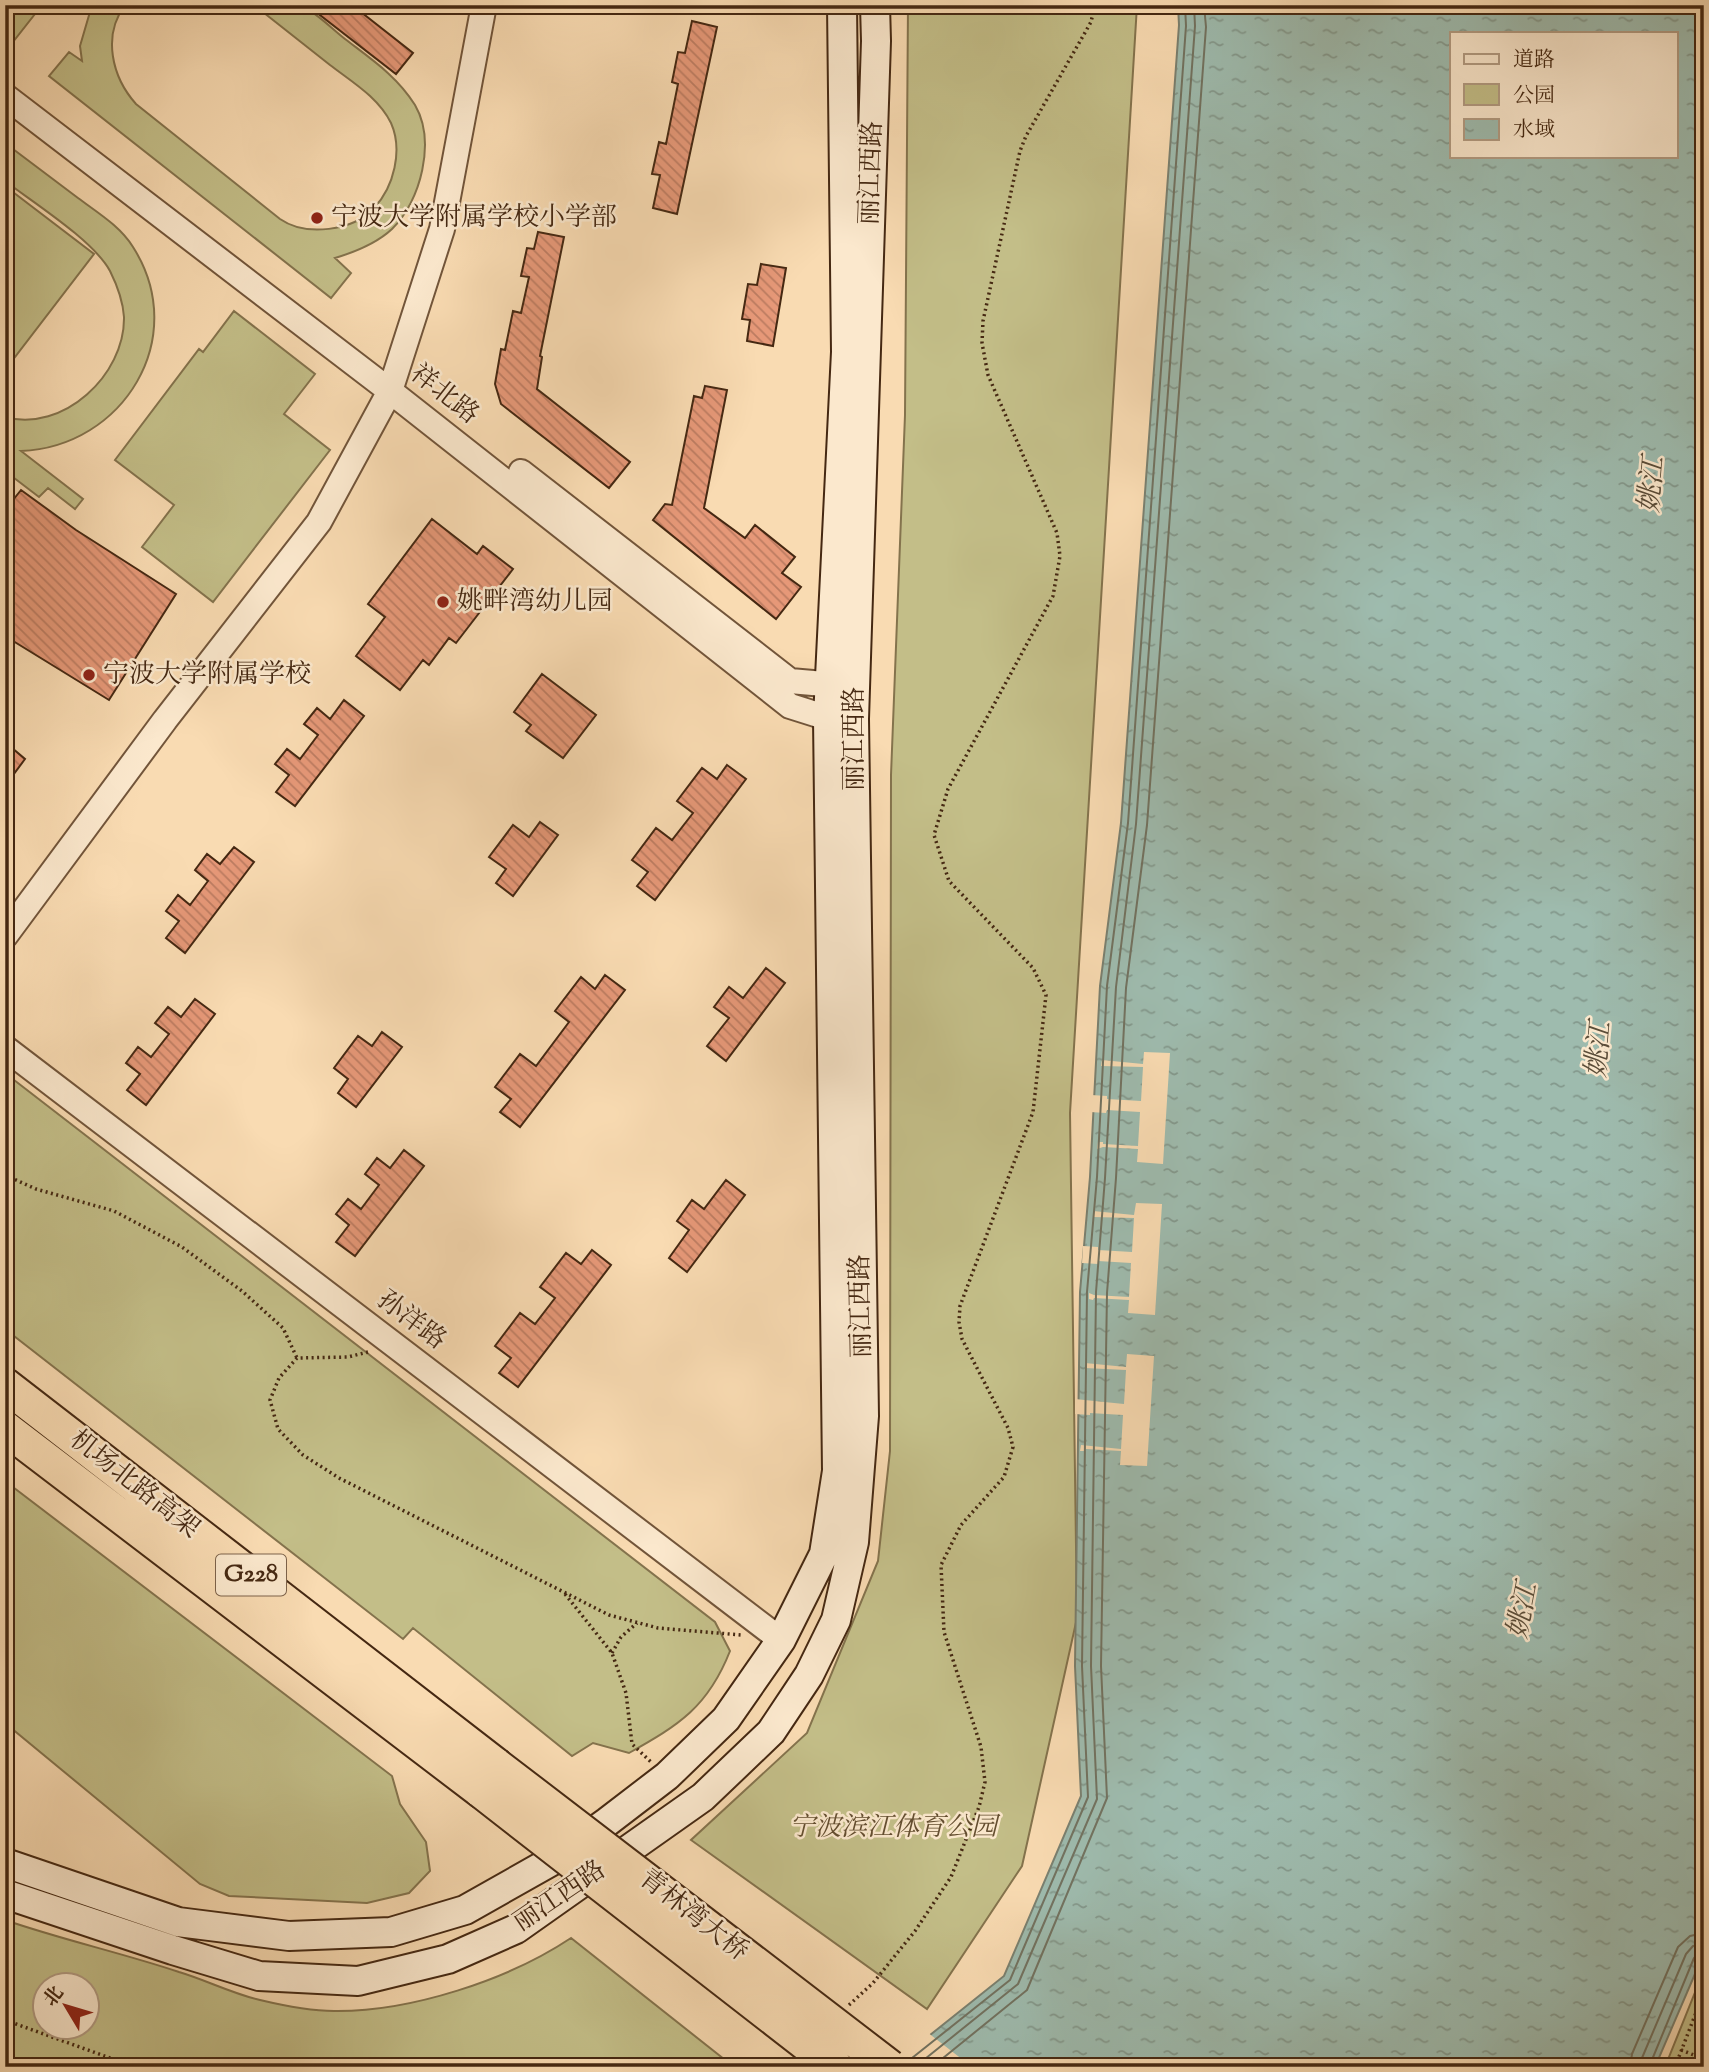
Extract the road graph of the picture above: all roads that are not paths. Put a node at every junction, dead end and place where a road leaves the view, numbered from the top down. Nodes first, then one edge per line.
1 (484, 5) edge
2 (842, 5) edge
3 (875, 5) edge
4 (5, 80) edge
5 (5, 96) edge
6 (393, 383) junction
7 (842, 686) junction
8 (841, 719) junction
9 (5, 936) edge
10 (5, 1048) edge
11 (5, 1385) edge
12 (5, 1428) edge
13 (781, 1640) junction
14 (489, 1778) junction
15 (5, 1863) edge
16 (5, 1894) edge
17 (836, 2067) edge
18 (890, 2067) edge

1 - 6 street
2 - 7 main road, 丽江西路
3 - 7 main road, 丽江西路
4 - 6 street, 祥北路
5 - 6 street, 祥北路
6 - 7 street, 祥北路
6 - 8 street, 祥北路
6 - 9 street
7 - 8 main road, 丽江西路
8 - 13 main road, 丽江西路
8 - 16 main road, 丽江西路
10 - 13 street, 孙洋路
11 - 14 highway, 机场北路高架 / G228
12 - 14 highway, 机场北路高架 / G228
13 - 15 main road, 丽江西路
14 - 17 highway, 青林湾大桥 / G228, bridge
14 - 18 highway, 青林湾大桥 / G228, bridge

